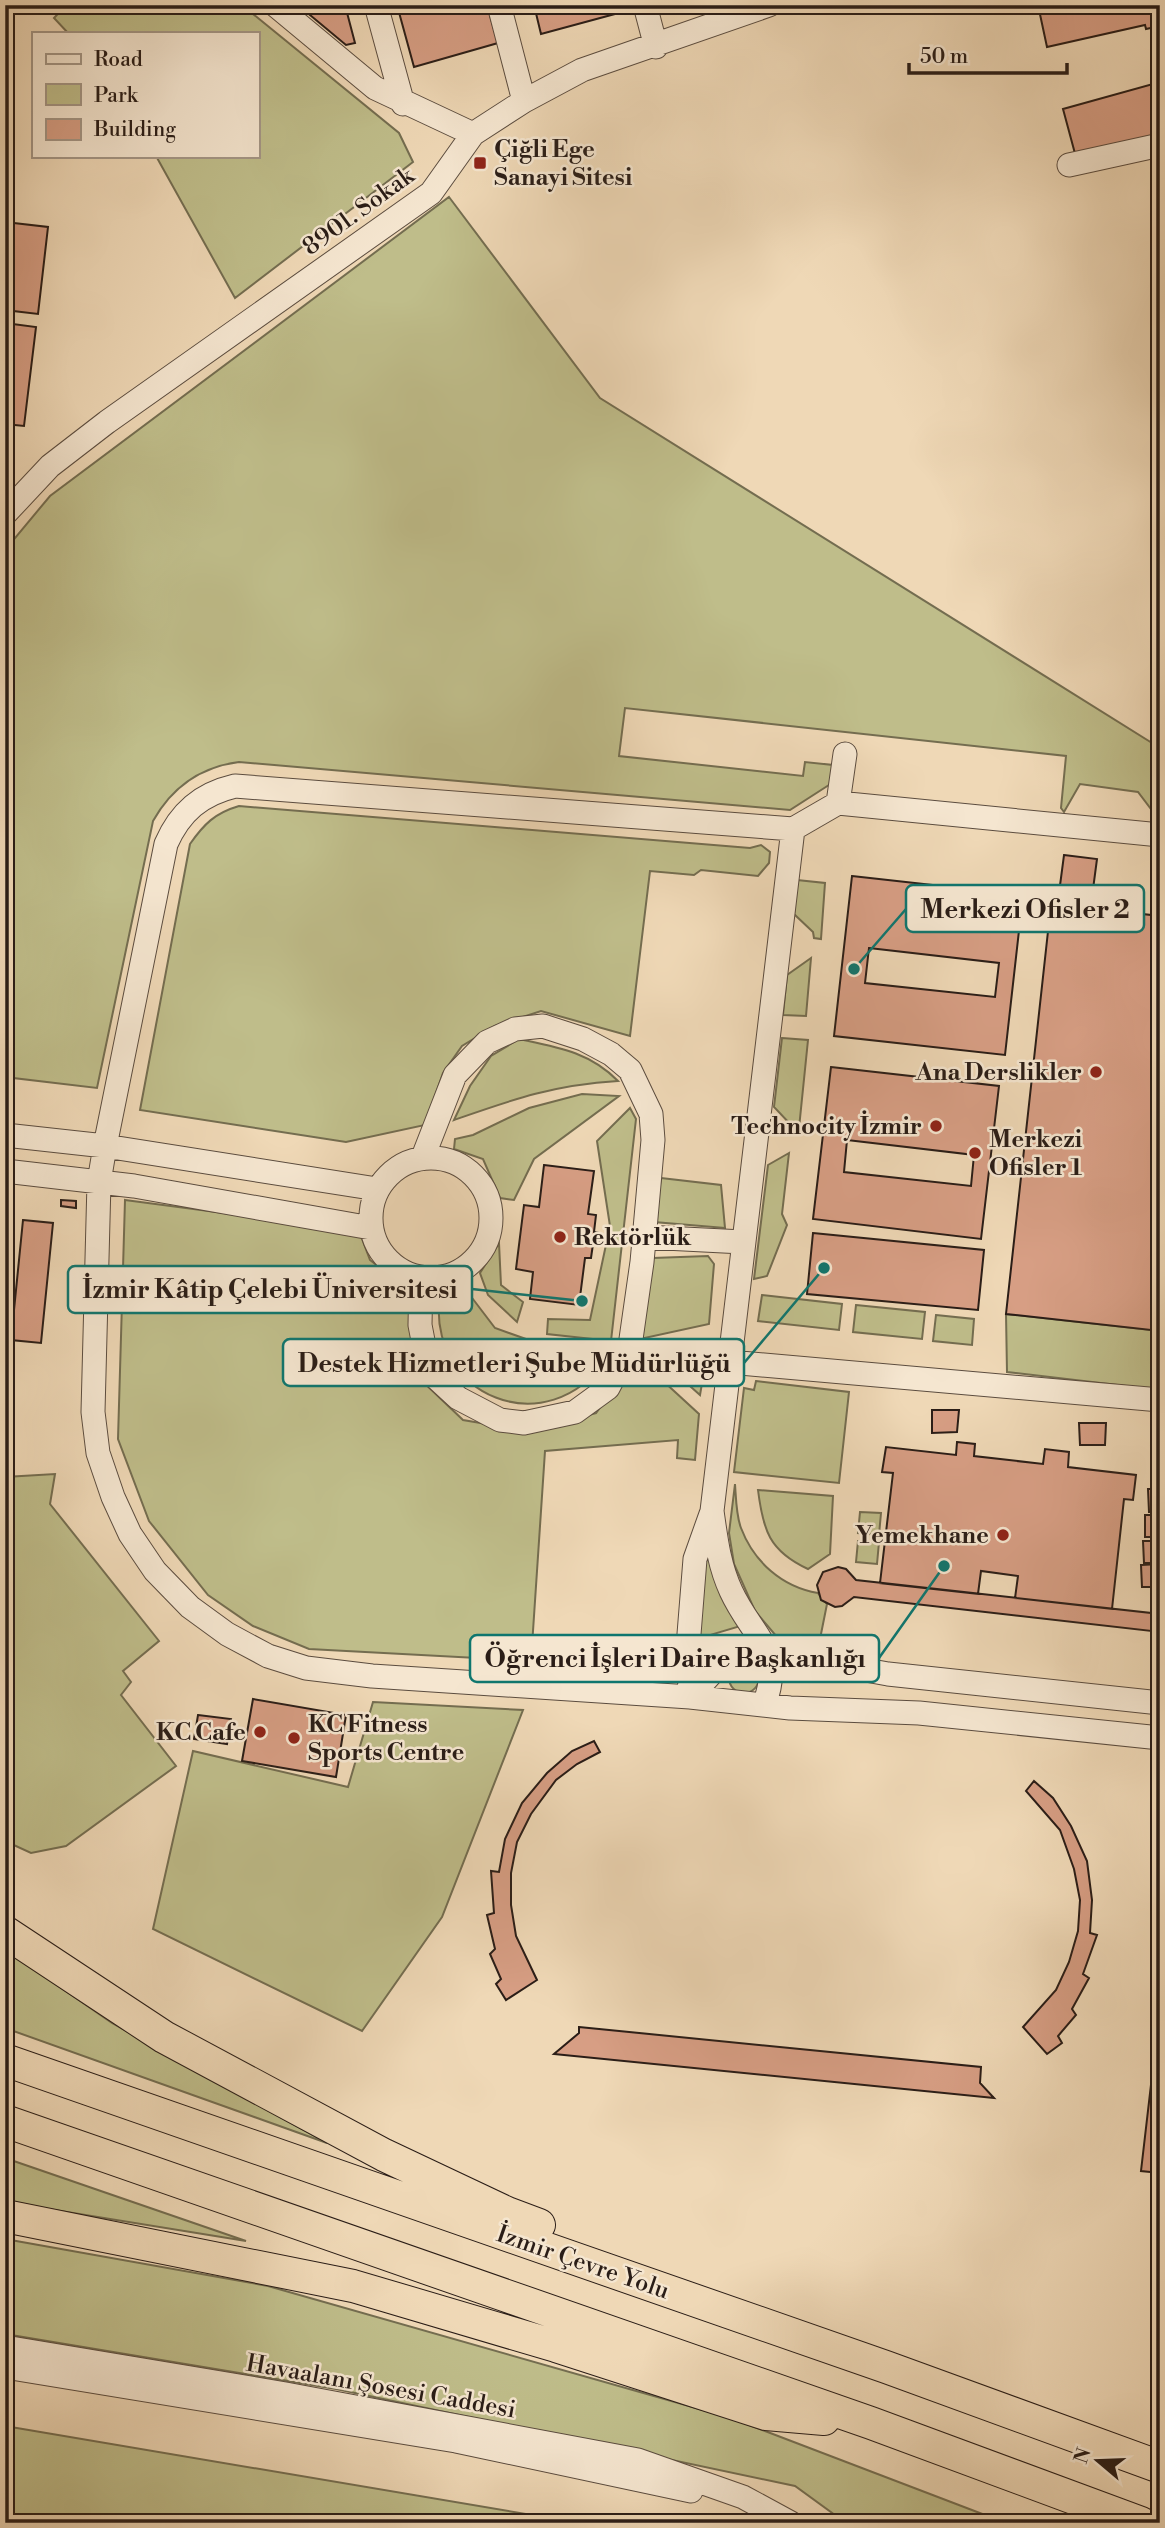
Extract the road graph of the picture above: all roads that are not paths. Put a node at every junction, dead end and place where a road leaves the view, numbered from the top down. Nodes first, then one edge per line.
1 (275, 5) edge
2 (376, 5) edge
3 (499, 5) edge
4 (645, 5) edge
5 (769, 5) edge
6 (656, 47) junction
7 (524, 101) junction
8 (403, 104) junction
9 (473, 134) junction
10 (1160, 145) edge
11 (1069, 165) dead end
12 (5, 514) edge
13 (845, 754) dead end
14 (838, 803) junction
15 (793, 829) junction
16 (1160, 835) edge
17 (5, 1135) edge
18 (105, 1146) junction
19 (423, 1157) junction
20 (5, 1171) edge
21 (99, 1182) junction
22 (377, 1189) junction
23 (371, 1228) junction
24 (645, 1237) junction
25 (743, 1242) junction
26 (421, 1278) junction
27 (729, 1362) junction
28 (1160, 1400) edge
29 (712, 1511) junction
30 (768, 1652) junction
31 (690, 1697) junction
32 (1160, 1703) edge
33 (764, 1706) junction
34 (1160, 1738) edge
35 (5, 1932) edge
36 (5, 2060) edge
37 (5, 2121) edge
38 (5, 2216) edge
39 (5, 2347) edge
40 (5, 2367) edge
41 (886, 2367) junction
42 (871, 2423) junction
43 (1160, 2467) edge
44 (743, 2497) junction
45 (791, 2523) edge
46 (1141, 2523) edge

1 - 8 street
2 - 8 street
3 - 7 street
4 - 6 street
5 - 6 street, 8901. Sokak
6 - 7 street, 8901. Sokak
7 - 9 street, 8901. Sokak
8 - 9 street
9 - 12 street, 8901. Sokak
10 - 11 street
13 - 14 street
14 - 15 street
14 - 16 street
15 - 18 street
15 - 25 street
17 - 18 street
18 - 21 street
18 - 22 street
19 - 22 street
19 - 24 street
19 - 26 street
20 - 21 street
21 - 23 street
21 - 31 street
22 - 23 street
23 - 26 street
24 - 25 street
24 - 26 street
25 - 27 street
27 - 28 street
27 - 29 street
29 - 30 street
29 - 31 street
30 - 31 street
30 - 32 street
30 - 33 street
31 - 33 street
33 - 34 street
35 - 41 highway
36 - 41 highway, İzmir Çevre Yolu
37 - 42 highway
38 - 42 highway
39 - 44 street, Havaalanı Şosesi Caddesi
40 - 44 street, Havaalanı Şosesi Caddesi
41 - 43 highway, İzmir Çevre Yolu
42 - 46 highway
44 - 45 street, Havaalanı Şosesi Caddesi

